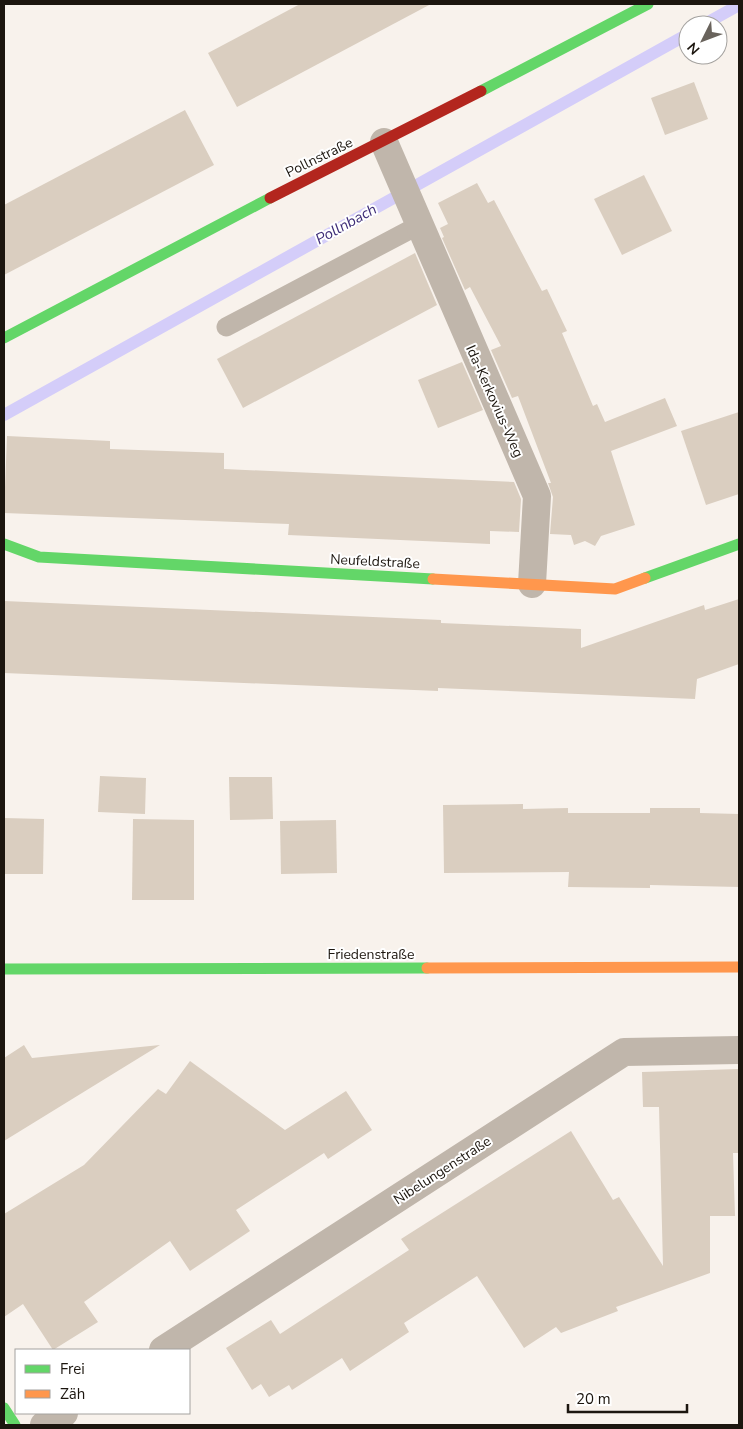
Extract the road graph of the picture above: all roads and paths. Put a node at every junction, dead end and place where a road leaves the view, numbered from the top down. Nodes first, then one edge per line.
1 (648, 4) edge
2 (384, 142) junction
3 (416, 219) junction
4 (226, 327) dead end
5 (4, 338) edge
6 (4, 544) edge
7 (739, 544) edge
8 (532, 584) junction
9 (739, 967) edge
10 (4, 969) edge
11 (739, 1050) edge
12 (165, 1349) edge
13 (4, 1408) edge
14 (62, 1414) edge
15 (15, 1425) edge
16 (44, 1425) edge

1 - 2 street, Pollnstraße
2 - 3 street, Ida-Kerkovius-Weg
2 - 5 street, Pollnstraße
3 - 4 lane
3 - 8 street, Ida-Kerkovius-Weg
6 - 8 street, Neufeldstraße
7 - 8 street, Neufeldstraße
9 - 10 street, Friedenstraße
11 - 12 street, Nibelungenstraße
13 - 15 street
14 - 16 street

